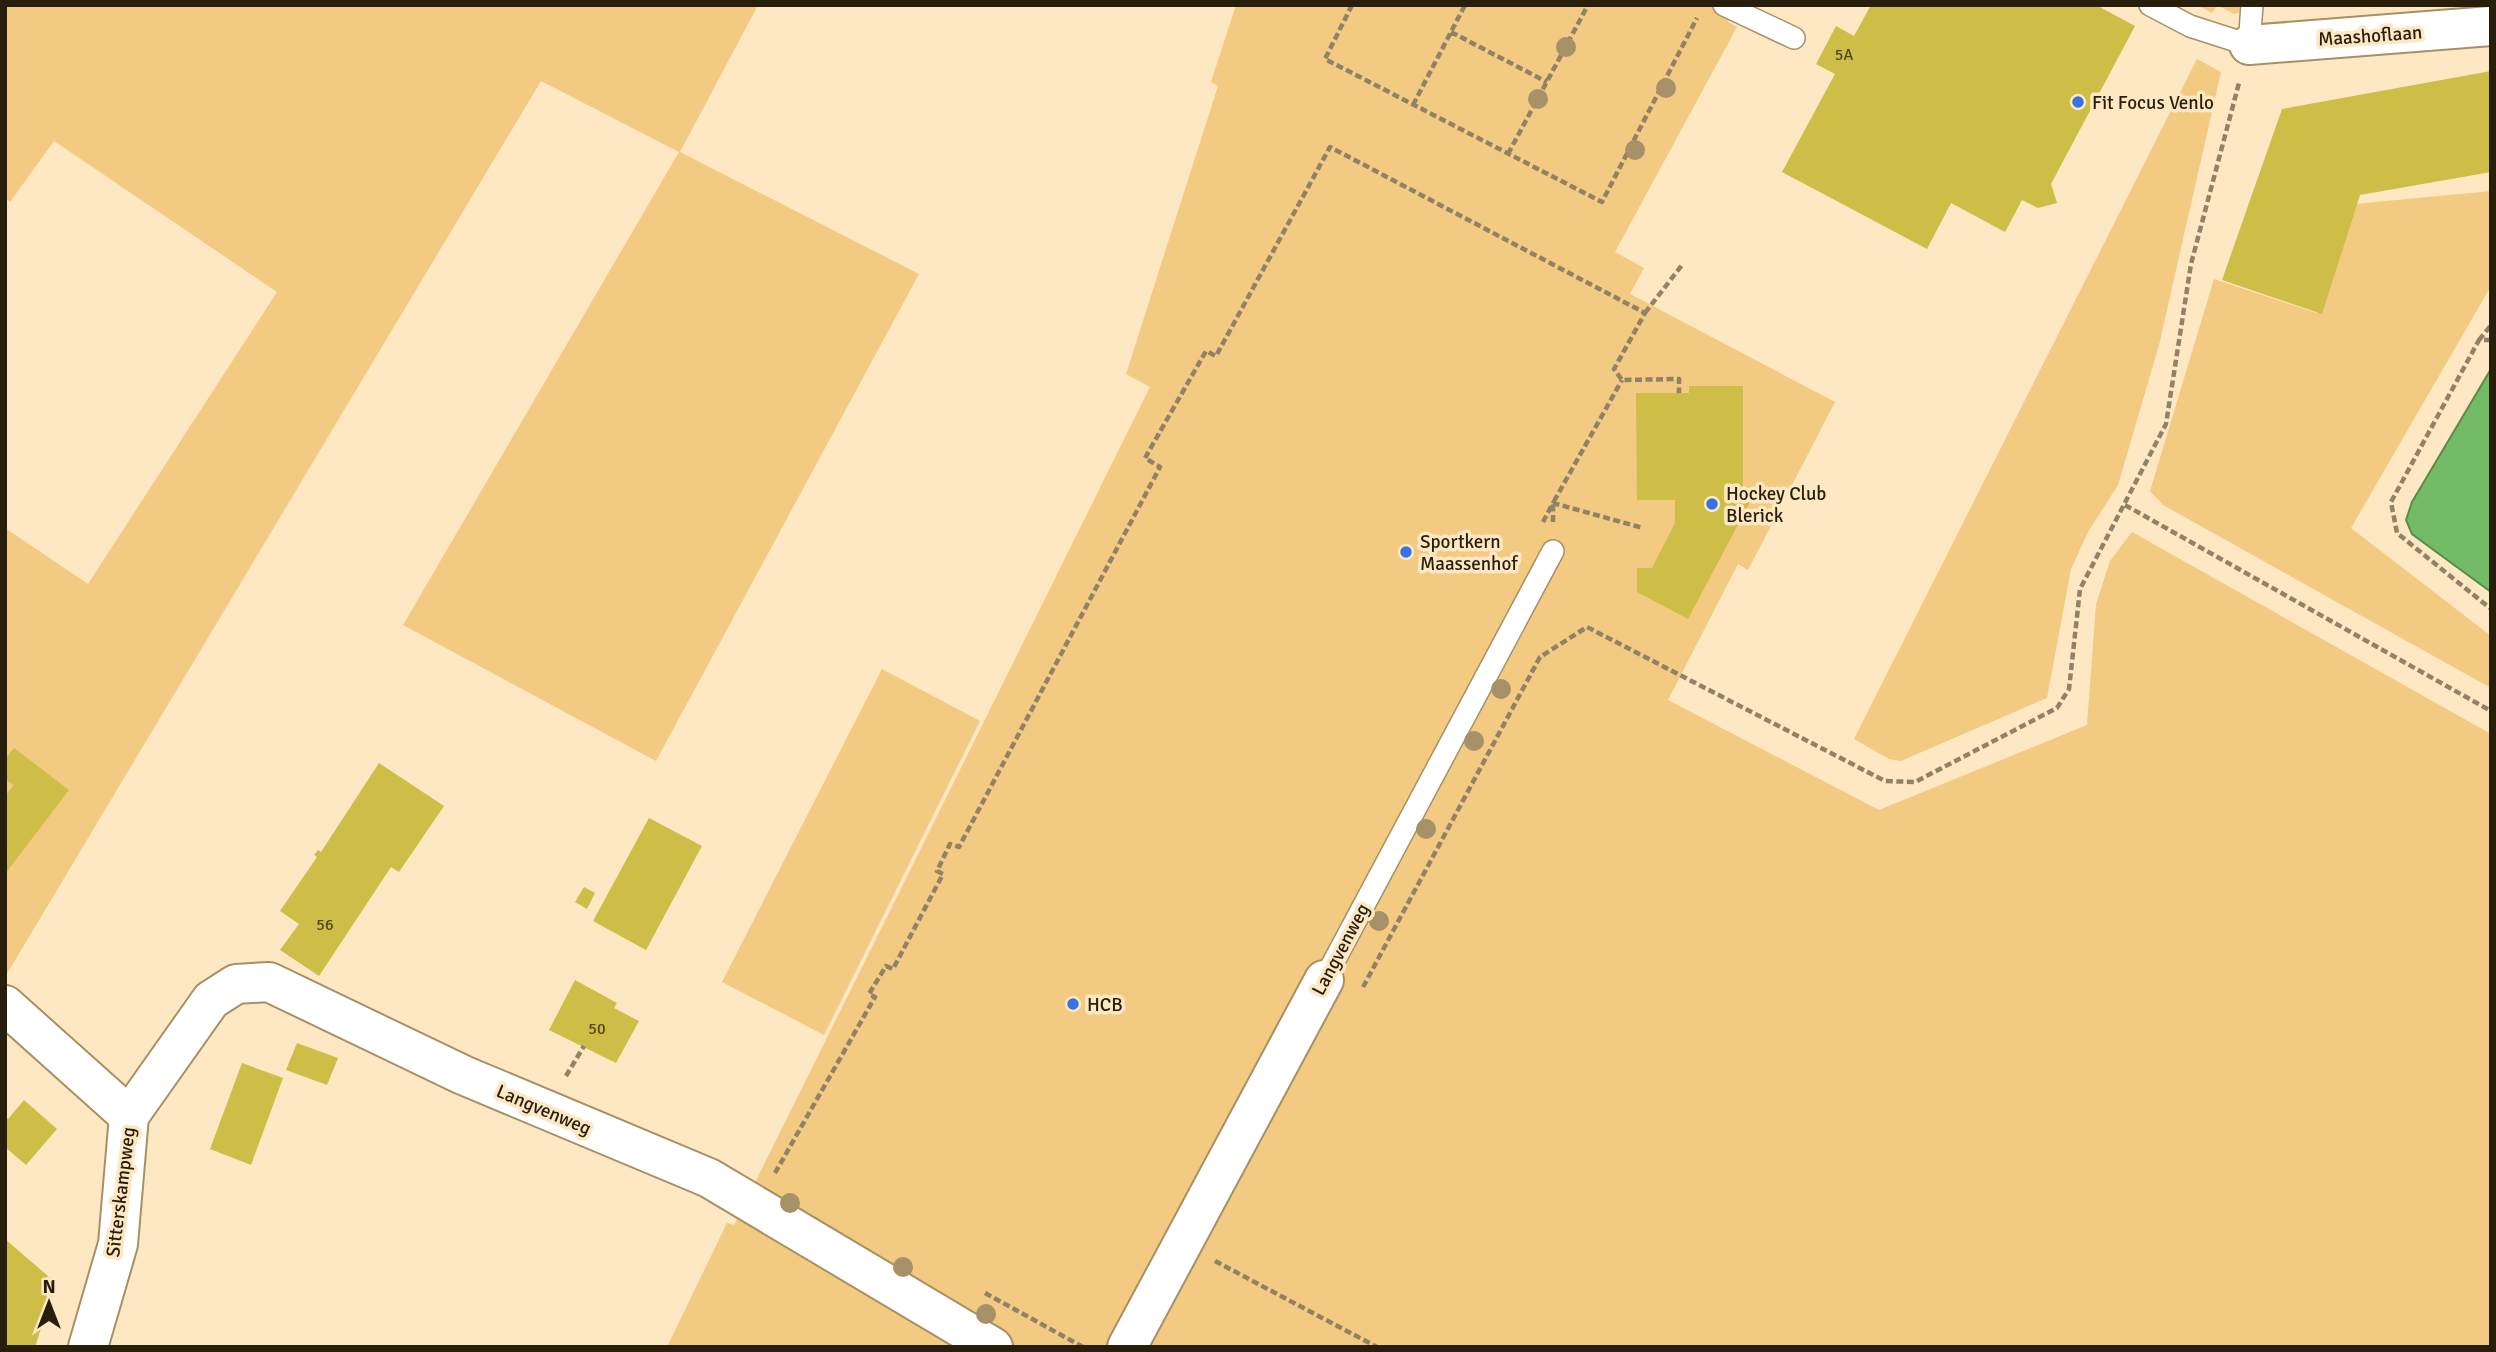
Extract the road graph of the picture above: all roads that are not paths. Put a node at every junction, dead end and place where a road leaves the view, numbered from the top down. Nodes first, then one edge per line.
1 (1724, 5) edge
2 (2150, 5) edge
3 (2252, 5) edge
4 (2491, 26) edge
5 (1794, 38) dead end
6 (2249, 45) junction
7 (1553, 551) road end
8 (1324, 980) joint
9 (5, 1004) edge
10 (129, 1116) junction
11 (88, 1347) edge
12 (993, 1347) edge
13 (1127, 1347) edge

1 - 5 lane
2 - 6 lane
3 - 6 lane
4 - 6 street, Maashoflaan
7 - 8 lane, Langvenweg
8 - 13 street, Langvenweg
9 - 10 street, Sitterskampweg
10 - 11 street, Sitterskampweg
10 - 12 street, Langvenweg

